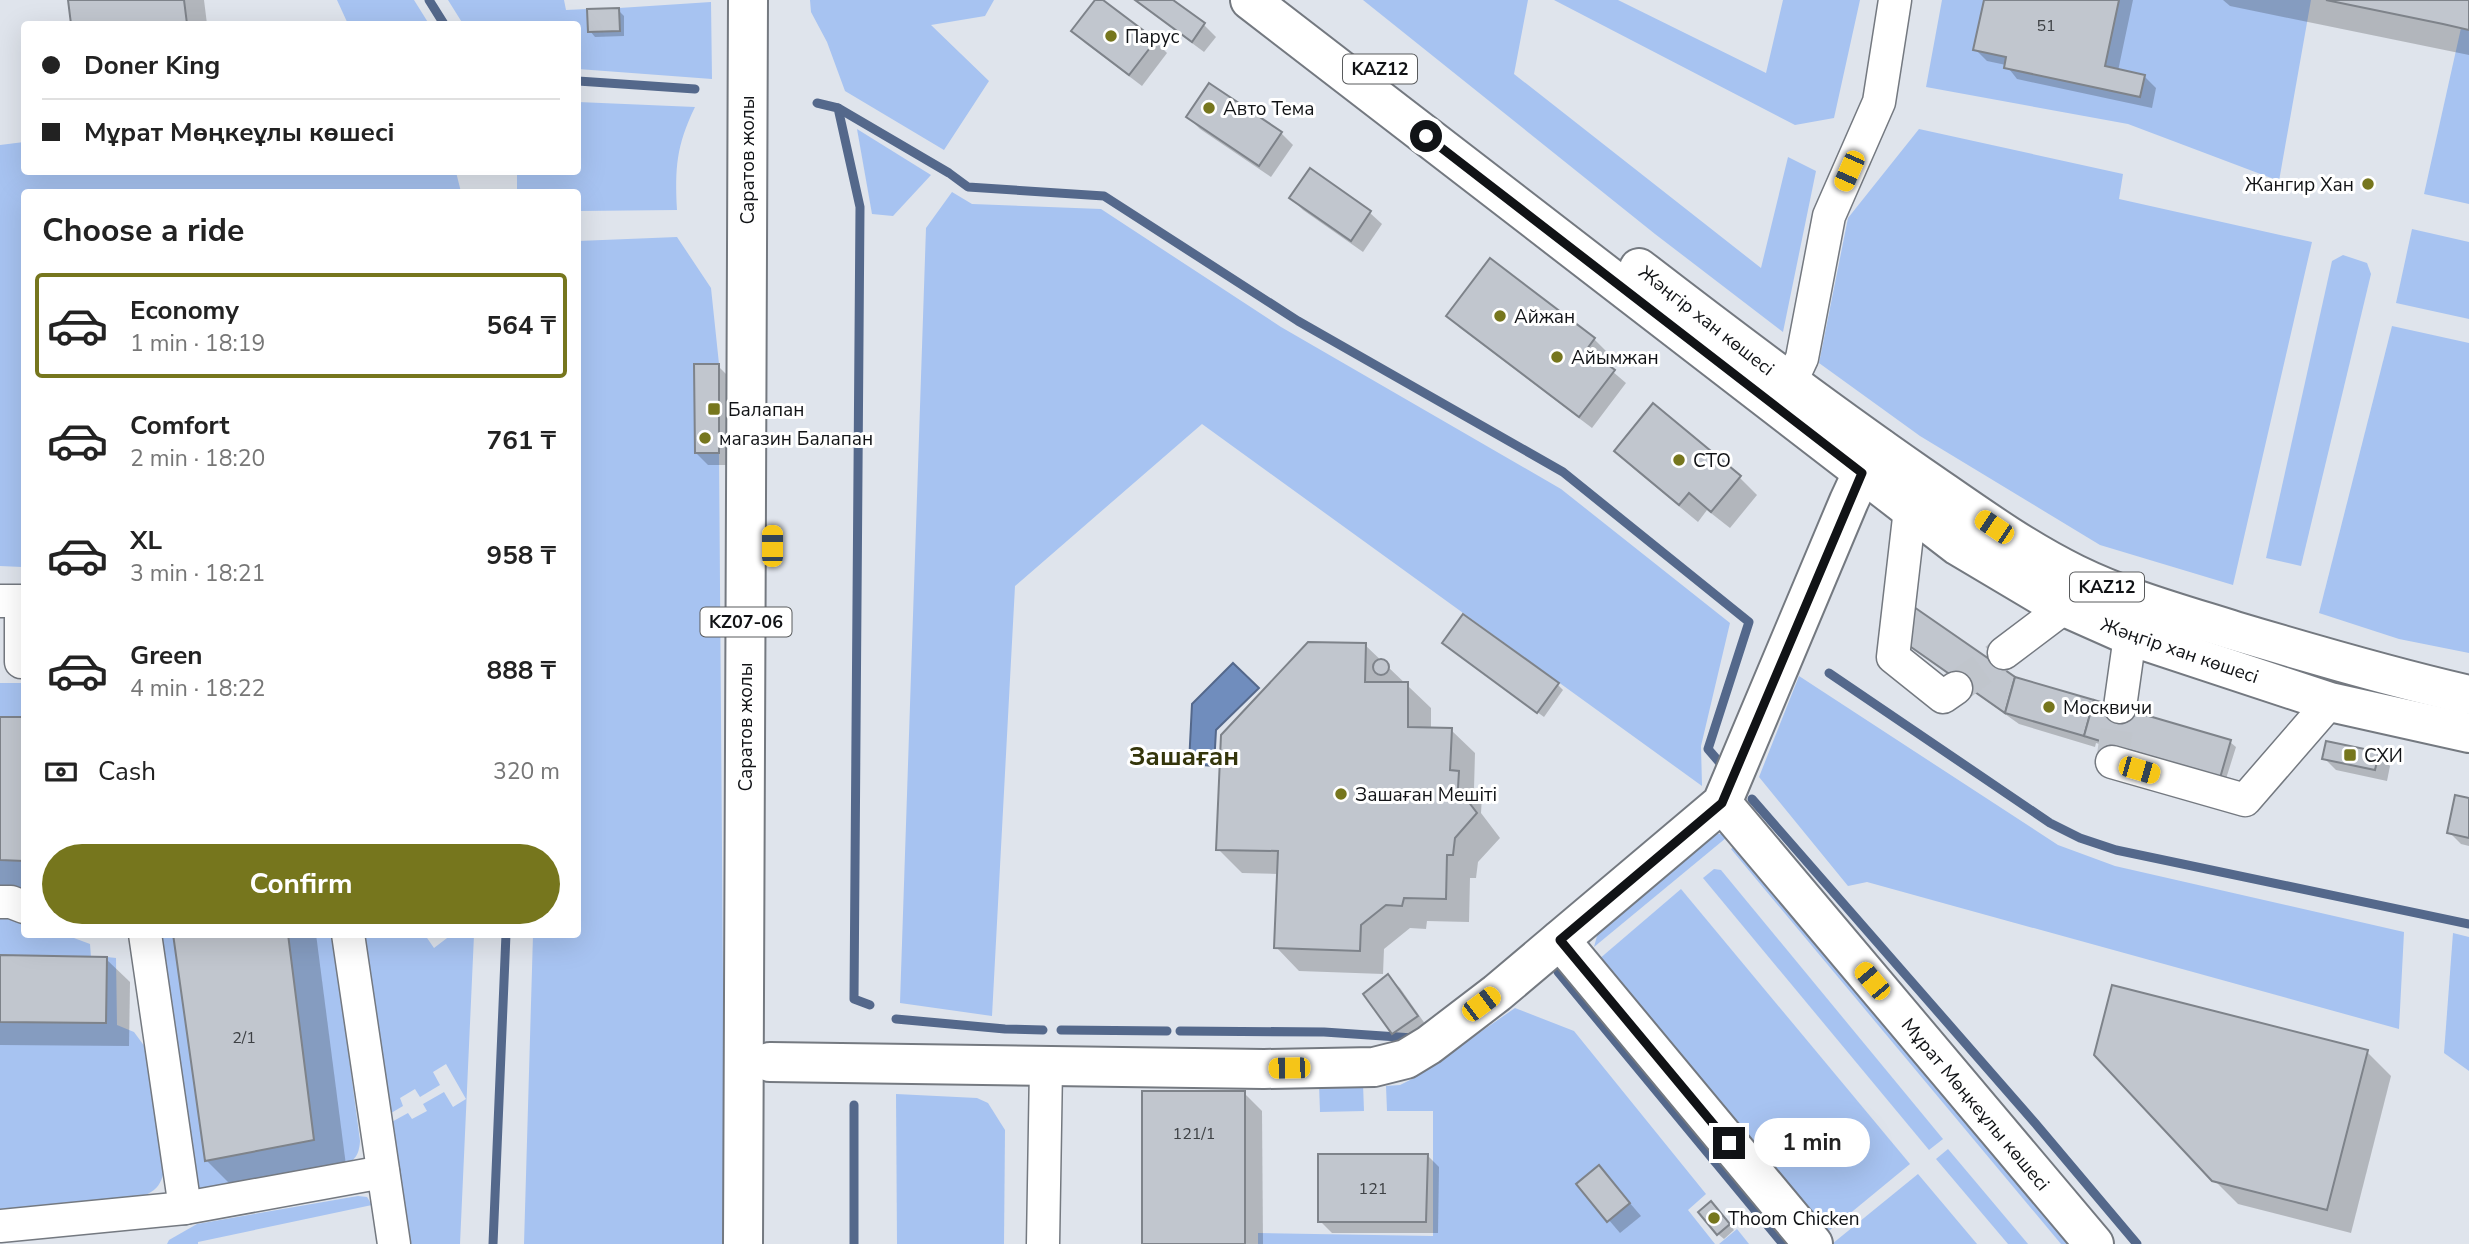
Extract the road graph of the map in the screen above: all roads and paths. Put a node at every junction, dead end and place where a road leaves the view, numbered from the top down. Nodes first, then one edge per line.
1 (1250, 0) edge
2 (1290, 0) edge
3 (1895, 0) edge
4 (754, 1) edge
5 (1784, 396) junction
6 (1871, 461) junction
7 (1910, 509) junction
8 (0, 601) edge
9 (2065, 607) junction
10 (2130, 636) junction
11 (2004, 653) tunnel mouth
12 (15, 663) edge
13 (1956, 688) tunnel mouth
14 (2469, 695) edge
15 (2330, 702) junction
16 (2120, 707) tunnel mouth
17 (2469, 733) edge
18 (2112, 762) dead end
19 (1722, 803) junction
20 (0, 902) edge
21 (21, 906) edge
22 (143, 938) edge
23 (349, 938) edge
24 (1560, 940) junction
25 (770, 1062) junction
26 (1046, 1067) junction
27 (383, 1172) junction
28 (185, 1208) junction
29 (0, 1226) edge
30 (394, 1244) edge
31 (743, 1244) edge
32 (769, 1244) edge
33 (1043, 1244) edge
34 (1813, 1244) edge
35 (2094, 1244) edge

1 - 5 main road, Жәңгір хан көшесі / KAZ12
2 - 5 main road, Жәңгір хан көшесі / KAZ12
3 - 5 street
4 - 25 main road, Саратов жолы / KZ07-06
4 - 31 main road, Саратов жолы / KZ07-06
5 - 6 main road, Жәңгір хан көшесі / KAZ12
6 - 7 main road, Жәңгір хан көшесі / KAZ12
6 - 14 main road, Жәңгір хан көшесі / KAZ12
6 - 19 main road
7 - 9 main road, Жәңгір хан көшесі / KAZ12
7 - 13 street
8 - 12 street
9 - 10 main road, Жәңгір хан көшесі / KAZ12
9 - 11 street
10 - 15 main road, Жәңгір хан көшесі / KAZ12
10 - 16 street
15 - 17 main road, Жәңгір хан көшесі / KAZ12
15 - 18 street
19 - 24 main road
19 - 35 main road, Мұрат Мөңкеұлы көшесі
20 - 21 street
22 - 28 street
23 - 27 street
24 - 26 main road
24 - 34 main road
25 - 26 main road
25 - 32 main road, Саратов жолы / KZ07-06
26 - 33 street
27 - 28 street
27 - 30 street
28 - 29 street

